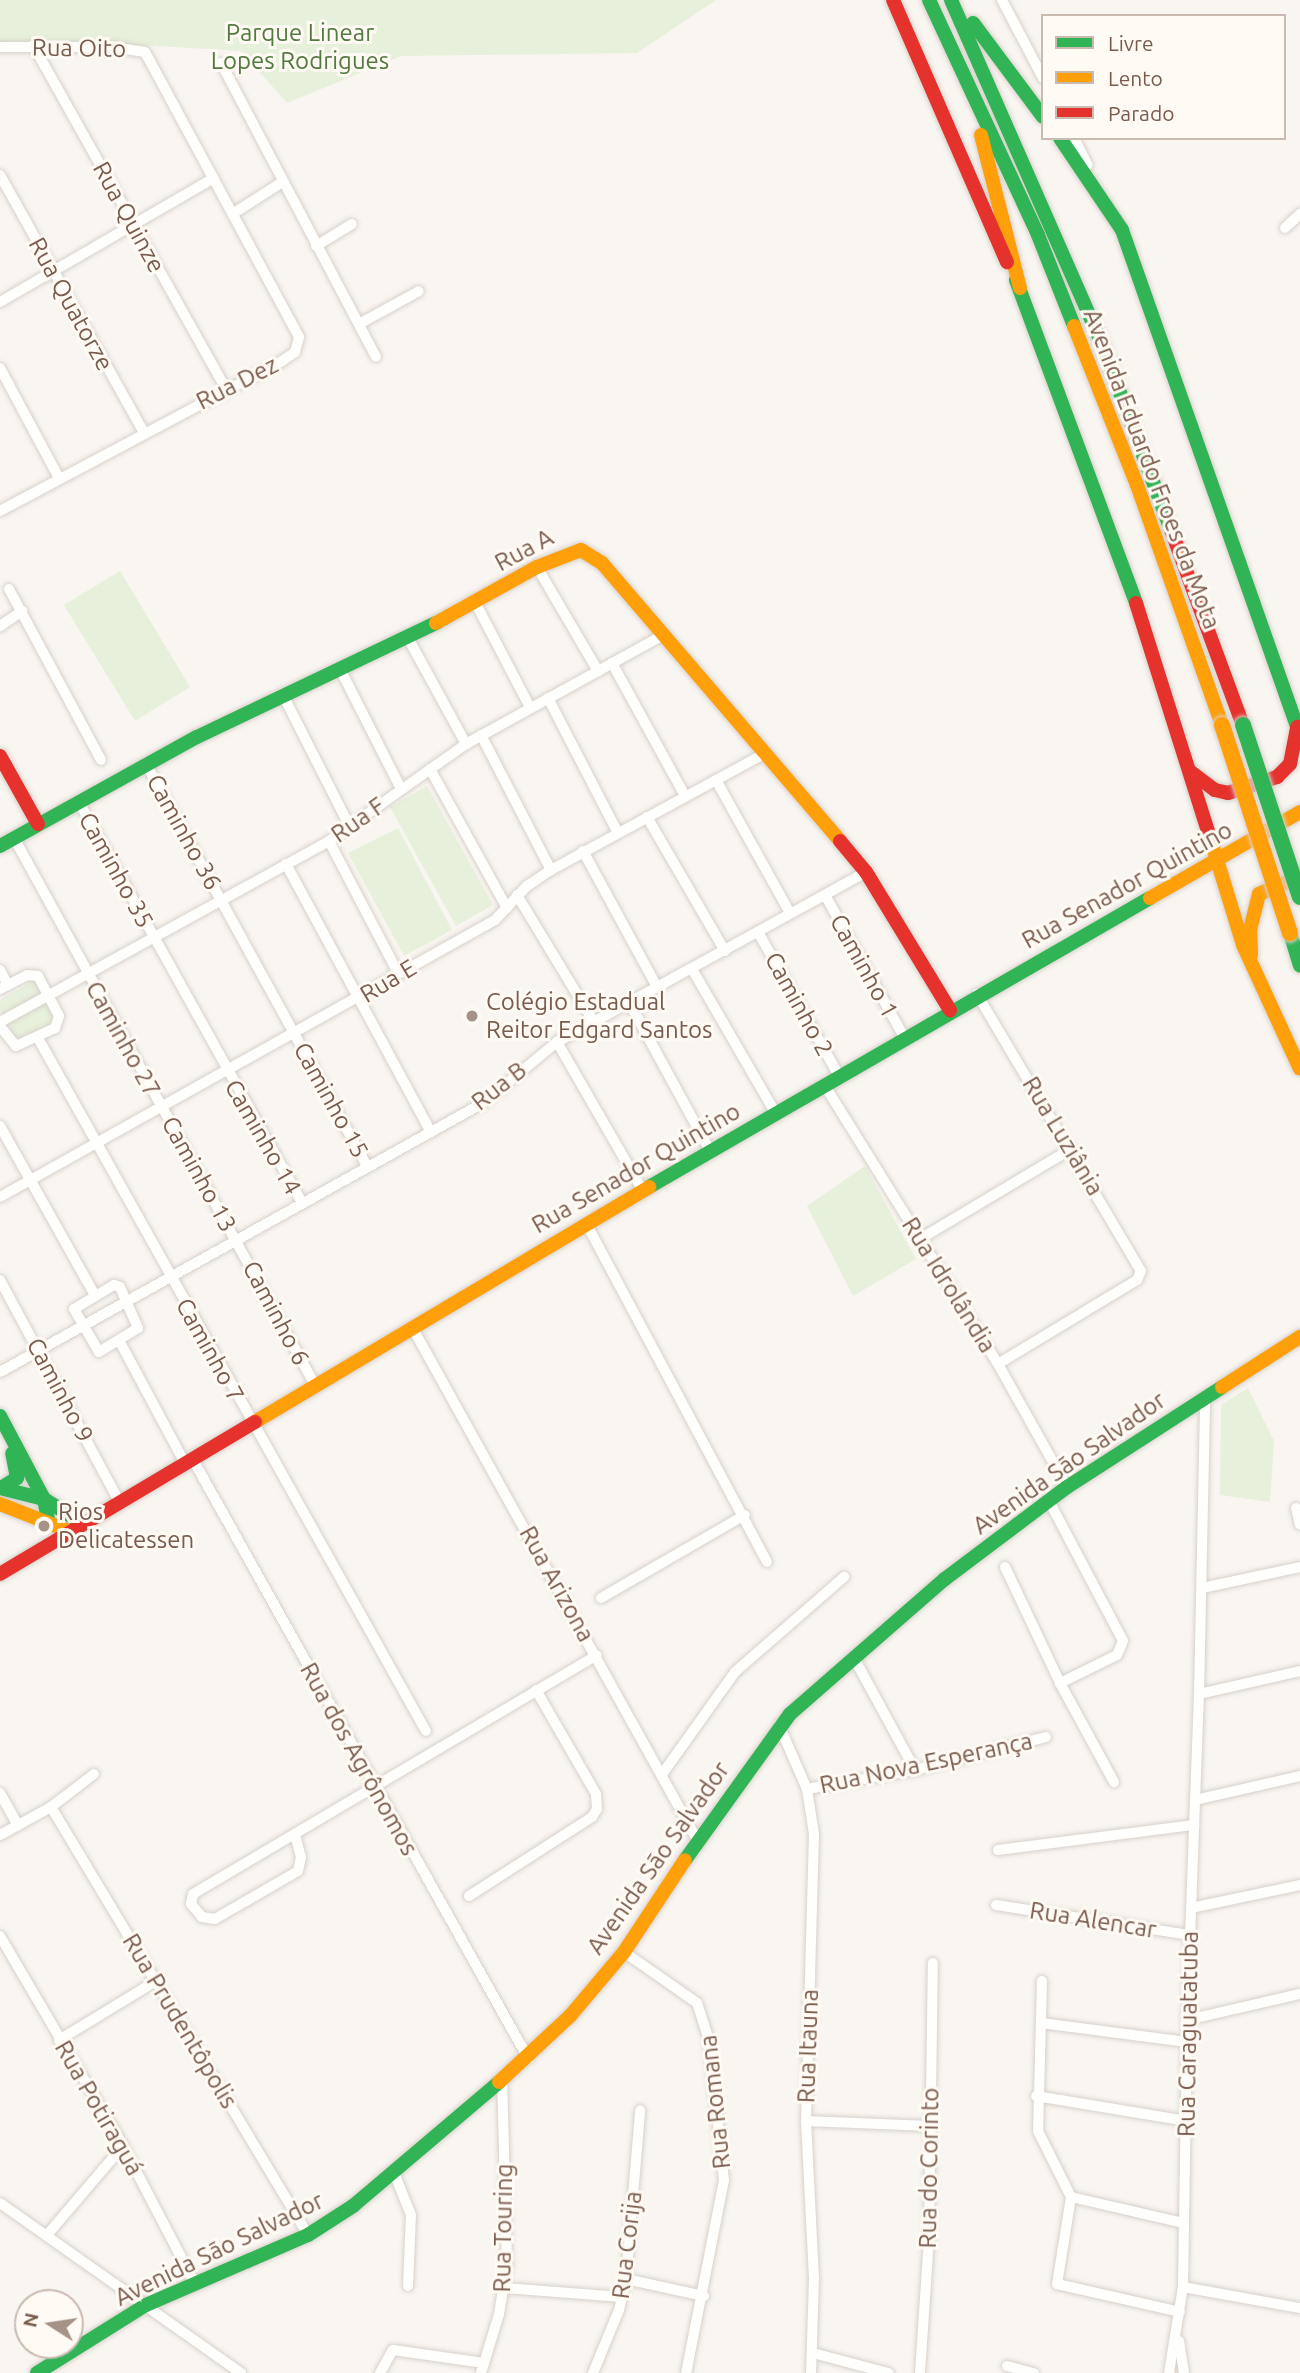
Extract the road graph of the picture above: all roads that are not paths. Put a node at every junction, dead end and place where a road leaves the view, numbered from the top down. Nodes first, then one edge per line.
1 (892, 0) edge
2 (929, 0) edge
3 (951, 0) edge
4 (959, 0) edge
5 (1002, 0) edge
6 (33, 45) junction
7 (0, 47) edge
8 (955, 54) junction
9 (151, 62) joint
10 (221, 63) dead end
11 (1041, 74) edge
12 (1041, 114) edge
13 (1061, 140) edge
14 (1075, 140) edge
15 (0, 175) edge
16 (214, 178) junction
17 (281, 183) junction
18 (234, 213) junction
19 (1300, 214) edge
20 (133, 224) junction
21 (352, 224) dead end
22 (1285, 228) dead end
23 (1122, 230) junction
24 (316, 246) junction
25 (53, 272) junction
26 (1020, 288) junction
27 (419, 291) dead end
28 (0, 302) edge
29 (359, 324) junction
30 (376, 357) dead end
31 (0, 368) edge
32 (226, 389) junction
33 (143, 431) junction
34 (59, 478) junction
35 (0, 511) edge
36 (537, 567) junction
37 (9, 589) dead end
38 (475, 603) junction
39 (22, 611) junction
40 (0, 626) edge
41 (662, 636) junction
42 (408, 638) junction
43 (612, 663) junction
44 (341, 671) junction
45 (598, 671) junction
46 (284, 698) junction
47 (548, 698) junction
48 (530, 707) junction
49 (1299, 731) edge
50 (481, 735) junction
51 (466, 744) junction
52 (766, 753) junction
53 (0, 756) edge
54 (101, 760) dead end
55 (146, 764) junction
56 (429, 769) junction
57 (1191, 772) junction
58 (716, 779) junction
59 (401, 789) junction
60 (685, 796) junction
61 (79, 802) junction
62 (1300, 812) edge
63 (647, 817) junction
64 (38, 824) junction
65 (350, 827) junction
66 (618, 833) junction
67 (1210, 835) junction
68 (329, 841) junction
69 (7, 842) edge
70 (1248, 844) junction
71 (583, 851) junction
72 (1218, 863) junction
73 (286, 864) junction
74 (551, 870) junction
75 (866, 872) junction
76 (1300, 876) edge
77 (517, 895) junction
78 (824, 895) junction
79 (1300, 897) edge
80 (222, 901) junction
81 (507, 908) junction
82 (790, 914) junction
83 (758, 932) junction
84 (153, 938) junction
85 (725, 951) junction
86 (1251, 962) junction
87 (1300, 966) edge
88 (692, 969) junction
89 (0, 970) edge
90 (85, 972) junction
91 (398, 973) junction
92 (4, 987) edge
93 (657, 987) junction
94 (48, 993) junction
95 (977, 994) junction
96 (358, 999) junction
97 (630, 1004) junction
98 (950, 1010) junction
99 (594, 1022) junction
100 (0, 1024) edge
101 (293, 1034) junction
102 (904, 1037) junction
103 (38, 1038) junction
104 (557, 1042) junction
105 (1300, 1069) edge
106 (225, 1071) junction
107 (839, 1076) junction
108 (825, 1086) junction
109 (161, 1107) junction
110 (775, 1112) junction
111 (0, 1126) edge
112 (431, 1132) junction
113 (98, 1144) junction
114 (1071, 1149) junction
115 (710, 1151) junction
116 (368, 1167) junction
117 (29, 1181) junction
118 (643, 1191) junction
119 (0, 1197) edge
120 (302, 1203) junction
121 (586, 1223) junction
122 (920, 1239) junction
123 (237, 1241) junction
124 (169, 1277) junction
125 (0, 1280) edge
126 (95, 1295) junction
127 (129, 1300) junction
128 (81, 1327) junction
129 (412, 1327) junction
130 (1300, 1337) edge
131 (122, 1345) junction
132 (39, 1351) junction
133 (998, 1364) junction
134 (0, 1372) edge
135 (315, 1385) junction
136 (1205, 1397) junction
137 (0, 1417) edge
138 (251, 1423) junction
139 (188, 1460) junction
140 (1067, 1487) junction
141 (0, 1493) edge
142 (44, 1500) junction
143 (119, 1501) junction
144 (1049, 1501) junction
145 (1296, 1508) dead end
146 (745, 1515) junction
147 (48, 1520) junction
148 (1300, 1525) edge
149 (76, 1527) junction
150 (767, 1562) dead end
151 (1005, 1567) dead end
152 (1300, 1567) edge
153 (0, 1574) edge
154 (844, 1577) dead end
155 (1202, 1588) junction
156 (601, 1598) dead end
157 (597, 1655) junction
158 (854, 1658) junction
159 (1300, 1671) edge
160 (1060, 1683) junction
161 (536, 1690) junction
162 (1199, 1694) junction
163 (779, 1725) junction
164 (426, 1731) dead end
165 (1046, 1737) dead end
166 (915, 1770) junction
167 (663, 1773) junction
168 (94, 1774) dead end
169 (1300, 1776) edge
170 (1114, 1782) dead end
171 (374, 1788) junction
172 (807, 1789) junction
173 (0, 1793) edge
174 (1195, 1800) junction
175 (51, 1807) junction
176 (18, 1825) junction
177 (1194, 1825) junction
178 (0, 1835) edge
179 (295, 1835) junction
180 (699, 1843) junction
181 (998, 1850) dead end
182 (1300, 1885) edge
183 (469, 1896) dead end
184 (996, 1905) dead end
185 (1191, 1908) junction
186 (1189, 1935) junction
187 (0, 1936) edge
188 (624, 1952) junction
189 (933, 1963) dead end
190 (156, 1981) junction
191 (1042, 1981) dead end
192 (1300, 1994) edge
193 (1187, 2020) junction
194 (1041, 2022) junction
195 (59, 2040) junction
196 (1186, 2042) junction
197 (528, 2058) junction
198 (502, 2080) junction
199 (1036, 2096) junction
200 (640, 2111) dead end
201 (806, 2120) junction
202 (1187, 2121) junction
203 (930, 2126) junction
204 (123, 2146) junction
205 (393, 2170) junction
206 (1070, 2197) junction
207 (0, 2203) edge
208 (1184, 2223) junction
209 (47, 2235) junction
210 (308, 2235) junction
211 (626, 2279) junction
212 (194, 2282) junction
213 (408, 2286) dead end
214 (1183, 2287) junction
215 (505, 2288) junction
216 (704, 2296) junction
217 (622, 2297) junction
218 (146, 2305) junction
219 (1300, 2308) edge
220 (1180, 2312) junction
221 (1178, 2335) junction
222 (813, 2353) junction
223 (1007, 2365) dead end
224 (59, 2368) edge
225 (482, 2368) edge
226 (37, 2373) edge
227 (241, 2373) edge
228 (380, 2373) edge
229 (593, 2373) edge
230 (686, 2373) edge
231 (811, 2373) edge
232 (888, 2373) edge
233 (919, 2373) edge
234 (1034, 2373) edge
235 (1169, 2373) edge
236 (1184, 2373) edge

1 - 26 main road
2 - 8 main road, Avenida Eduardo Froes da Mota
3 - 79 main road, Avenida Eduardo Froes da Mota, bridge
4 - 12 main road
5 - 11 street
6 - 7 street, Rua Oito
6 - 9 street, Rua Oito
6 - 20 street, Rua Quinze
8 - 26 main road
8 - 87 main road, Avenida Eduardo Froes da Mota, bridge
9 - 16 street, Rua Dez
10 - 17 street
13 - 23 main road
14 - 23 street
15 - 25 street, Rua Quatorze
16 - 18 street, Rua Dez
16 - 20 street
17 - 18 street
17 - 24 street
18 - 32 street, Rua Dez
19 - 22 street
20 - 25 street
20 - 32 street, Rua Quinze
21 - 24 street
23 - 49 main road
24 - 29 street
25 - 28 street
25 - 33 street, Rua Quatorze
26 - 57 main road
27 - 29 street
29 - 30 street
31 - 34 street
32 - 33 street, Rua Dez
33 - 34 street, Rua Dez
34 - 35 street, Rua Dez
36 - 38 main road, Rua A
36 - 41 main road, Rua A
36 - 45 street
37 - 39 street
38 - 42 main road, Rua A
38 - 48 street
39 - 40 street
39 - 54 street
41 - 43 street, Rua F
41 - 52 main road, Rua A
42 - 44 main road, Rua A
42 - 51 street
43 - 45 street, Rua F
43 - 60 street
44 - 46 main road, Rua A
44 - 59 street
45 - 47 street, Rua F
46 - 55 main road, Rua A
46 - 65 street
47 - 48 street, Rua F
47 - 66 street
48 - 50 street, Rua F
49 - 57 main road
50 - 51 street, Rua F
50 - 74 street
51 - 56 street, Rua F
52 - 58 street, Rua E
52 - 75 main road, Rua A
53 - 64 main road
55 - 61 main road, Rua A
55 - 80 street, Caminho 36
56 - 59 street, Rua F
56 - 81 street
57 - 67 main road
58 - 60 street, Rua E
58 - 82 street
59 - 65 street, Rua F
60 - 63 street, Rua E
61 - 64 main road, Rua A
61 - 84 street, Caminho 35
62 - 70 main road, Rua Senador Quintino
63 - 66 street, Rua E
63 - 85 street
64 - 69 main road, Rua A
65 - 68 street, Rua F
66 - 71 street, Rua E
67 - 70 main road
67 - 72 main road
68 - 73 street, Rua F
68 - 91 street
69 - 90 street, Caminho 27
70 - 72 main road, Rua Senador Quintino
71 - 74 street, Rua E
71 - 93 street
72 - 86 main road
72 - 95 main road, Rua Senador Quintino
73 - 80 street, Rua F
73 - 96 street
74 - 77 street, Rua E
75 - 78 street, Rua B
75 - 98 main road, Rua A
76 - 86 main road
77 - 81 street, Rua E
77 - 99 street
78 - 82 street, Rua B
78 - 102 street, Caminho 1
80 - 84 street, Rua F
80 - 101 street, Caminho 36
81 - 91 street, Rua E
82 - 83 street, Rua B
83 - 85 street, Rua B
83 - 107 street, Caminho 2
84 - 90 street, Rua F
84 - 106 street, Caminho 35
85 - 88 street, Rua B
86 - 105 main road
88 - 93 street, Rua B
88 - 110 street
89 - 92 street
90 - 94 street, Rua F
90 - 109 street, Caminho 27
91 - 96 street, Rua E
92 - 94 street
93 - 97 street, Rua B
94 - 100 street, Rua F
94 - 103 street
95 - 98 main road, Rua Senador Quintino
95 - 114 street, Rua Luziânia
96 - 101 street, Rua E
96 - 112 street
97 - 99 street, Rua B
97 - 115 street
98 - 102 main road, Rua Senador Quintino
99 - 104 street, Rua B
100 - 103 street
101 - 106 street, Rua E
101 - 116 street, Caminho 15
102 - 107 main road, Rua Senador Quintino
103 - 113 street, Caminho 7
104 - 112 street, Rua B
104 - 118 street
106 - 109 street, Rua E
106 - 120 street, Caminho 14
107 - 108 main road, Rua Senador Quintino
108 - 110 main road, Rua Senador Quintino
108 - 122 street, Rua Idrolândia
109 - 113 street, Rua E
109 - 123 street, Caminho 13
110 - 115 main road, Rua Senador Quintino
111 - 117 street
112 - 116 street, Rua B
113 - 117 street, Rua E
113 - 124 street, Caminho 7
114 - 122 street
114 - 133 street, Rua Luziânia
115 - 118 main road, Rua Senador Quintino
116 - 120 street, Rua B
117 - 119 street, Rua E
117 - 126 street
118 - 121 main road, Rua Senador Quintino
120 - 123 street, Rua B
121 - 129 main road, Rua Senador Quintino
121 - 146 street
122 - 133 street, Rua Idrolândia
123 - 124 street, Rua B
123 - 135 street, Caminho 6
124 - 127 street, Rua B
124 - 138 street, Caminho 7
125 - 132 street, Caminho 9
126 - 127 street
126 - 128 street
127 - 128 street, Rua B
127 - 131 street
128 - 131 street
128 - 132 street
129 - 135 main road, Rua Senador Quintino
129 - 157 street, Rua Arizona
130 - 136 main road, Avenida São Salvador
131 - 139 street, Rua dos Agrônomos
132 - 134 street
132 - 143 street, Caminho 9
133 - 140 street, Rua Idrolândia
135 - 138 main road, Rua Senador Quintino
136 - 140 main road, Avenida São Salvador
136 - 155 street, Rua Caraguatatuba
137 - 141 main road
137 - 142 main road
138 - 139 main road, Rua Senador Quintino
138 - 164 street, Caminho 7
139 - 143 main road, Rua Senador Quintino
139 - 171 street, Rua dos Agrônomos
140 - 144 main road, Avenida São Salvador
141 - 142 main road
141 - 147 main road
142 - 147 main road
142 - 149 main road
143 - 149 main road, Rua Senador Quintino
144 - 158 main road, Avenida São Salvador
144 - 160 street
145 - 148 street
146 - 150 street
146 - 156 street
147 - 149 main road
149 - 153 main road, Rua Senador Quintino
151 - 160 street
152 - 155 street
154 - 167 street
155 - 162 street, Rua Caraguatatuba
157 - 161 street
157 - 167 street, Rua Arizona
158 - 163 main road, Avenida São Salvador
158 - 166 street
159 - 162 street
160 - 170 street
161 - 171 street
161 - 183 street
162 - 174 street, Rua Caraguatatuba
163 - 172 street, Rua Itauna
163 - 180 main road, Avenida São Salvador
165 - 166 street, Rua Nova Esperança
166 - 172 street, Rua Nova Esperança
167 - 180 street, Rua Arizona
168 - 175 street
169 - 174 street
171 - 179 street
171 - 197 street, Rua dos Agrônomos
172 - 201 street, Rua Itauna
173 - 176 street
174 - 177 street, Rua Caraguatatuba
175 - 176 street
175 - 190 street, Rua Prudentôpolis
176 - 178 street
177 - 181 street
177 - 185 street, Rua Caraguatatuba
179 - 179 street
180 - 188 main road, Avenida São Salvador
182 - 185 street
184 - 186 street, Rua Alencar
185 - 186 street, Rua Caraguatatuba
186 - 193 street, Rua Caraguatatuba
187 - 195 street, Rua Potiraguá
188 - 197 main road, Avenida São Salvador
188 - 216 street, Rua Romana
189 - 203 street, Rua do Corinto
190 - 195 street
190 - 210 street, Rua Prudentôpolis
191 - 194 street
192 - 193 street
193 - 196 street, Rua Caraguatatuba
194 - 196 street
194 - 199 street
195 - 204 street, Rua Potiraguá
196 - 202 street, Rua Caraguatatuba
197 - 198 main road, Avenida São Salvador
198 - 205 main road, Avenida São Salvador
198 - 215 street, Rua Touring
199 - 202 street
199 - 206 street
200 - 211 street, Rua Corija
201 - 203 street
201 - 222 street, Rua Itauna
202 - 208 street, Rua Caraguatatuba
203 - 233 street, Rua do Corinto
204 - 209 street
204 - 212 street, Rua Potiraguá
205 - 210 main road, Avenida São Salvador
205 - 213 street
206 - 208 street
206 - 220 street
207 - 209 street
208 - 214 street, Rua Caraguatatuba
209 - 218 street
210 - 212 main road, Avenida São Salvador
211 - 216 street
211 - 217 street, Rua Corija
212 - 218 main road, Avenida São Salvador
214 - 219 street
214 - 220 street, Rua Caraguatatuba
215 - 217 street
215 - 225 street, Rua Touring
216 - 230 street, Rua Romana
217 - 229 street, Rua Corija
218 - 224 main road, Avenida São Salvador
218 - 227 street
220 - 221 street, Rua Caraguatatuba
221 - 235 street, Rua Caraguatatuba
221 - 236 street
222 - 231 street, Rua Itauna
222 - 232 street
223 - 234 street
224 - 226 main road, Avenida São Salvador
225 - 228 street

